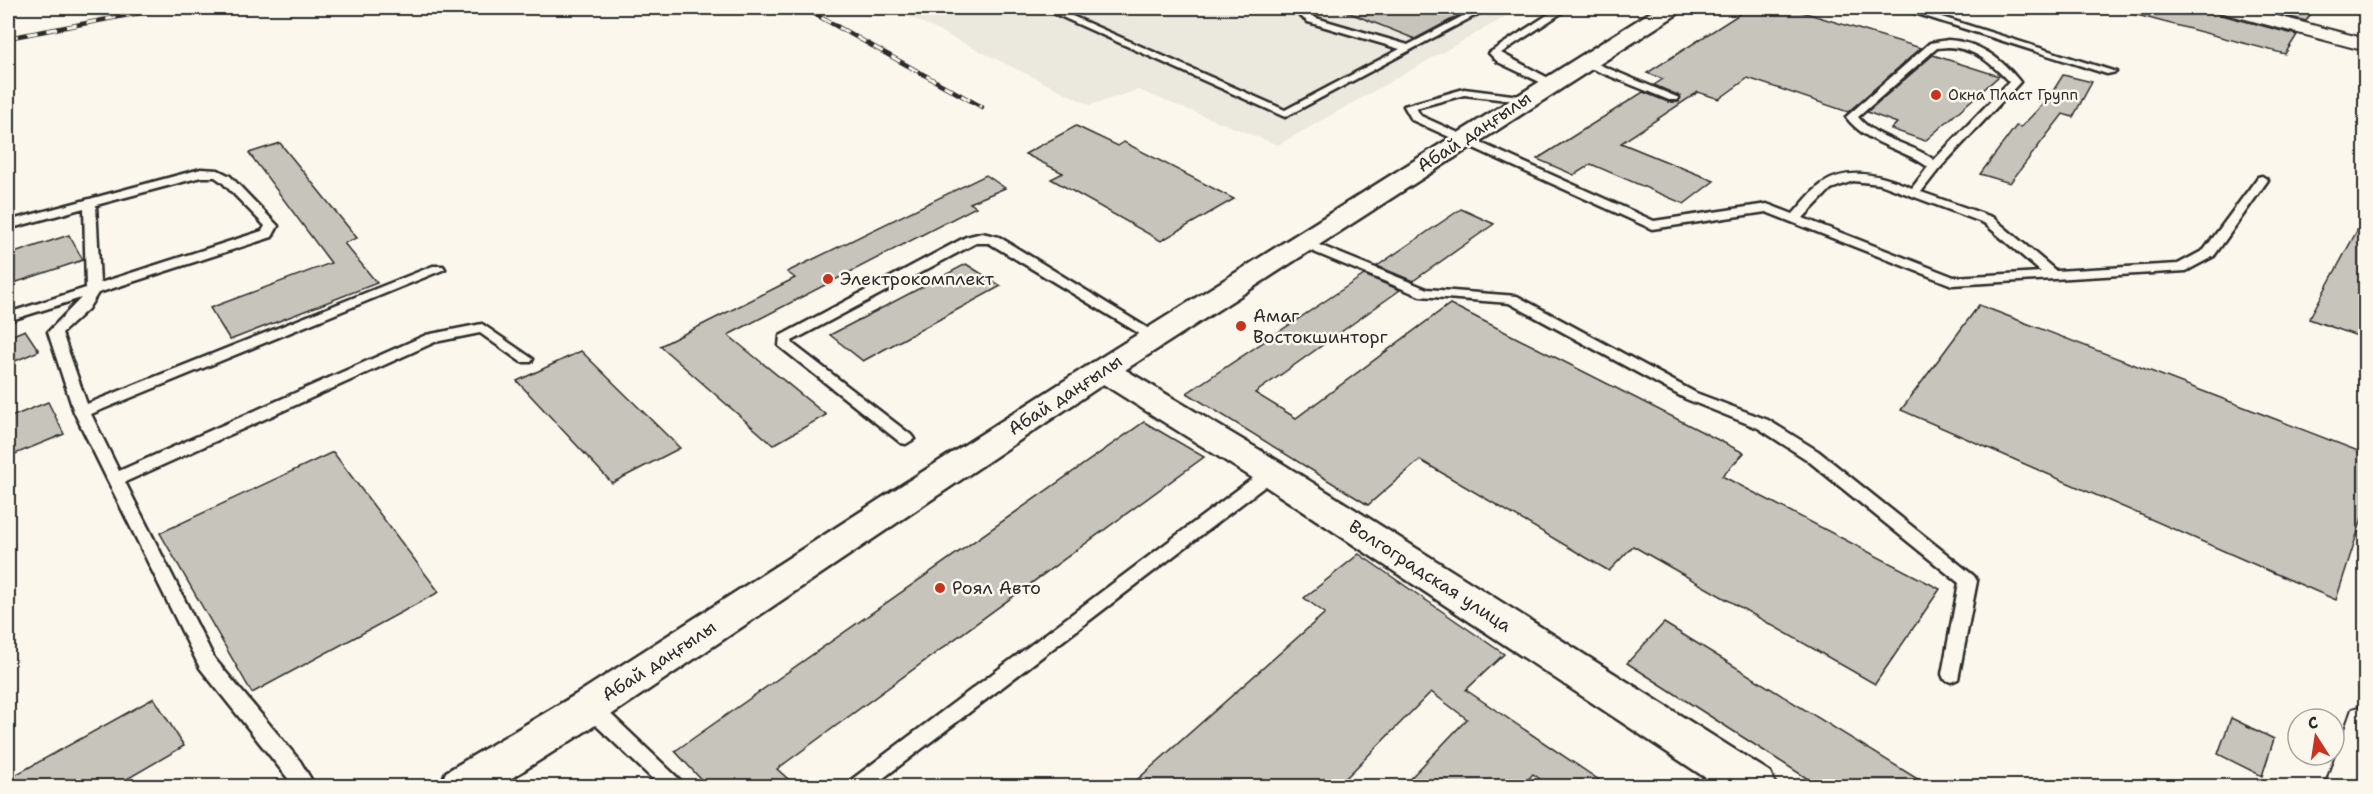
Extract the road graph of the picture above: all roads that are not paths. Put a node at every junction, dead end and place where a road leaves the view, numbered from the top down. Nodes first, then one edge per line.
1 (1047, 8) edge
2 (1295, 8) edge
3 (1484, 8) edge
4 (1564, 8) edge
5 (1671, 8) edge
6 (1904, 8) edge
7 (2226, 8) edge
8 (2366, 45) edge
9 (1407, 48) junction
10 (1584, 62) junction
11 (2111, 72) dead end
12 (1537, 91) junction
13 (1672, 98) dead end
14 (1464, 140) junction
15 (1935, 166) junction
16 (2262, 180) dead end
17 (1914, 193) junction
18 (90, 203) junction
19 (1795, 219) junction
20 (8, 225) edge
21 (1302, 242) junction
22 (438, 269) dead end
23 (2053, 275) junction
24 (93, 290) junction
25 (8, 317) edge
26 (1155, 337) junction
27 (526, 359) dead end
28 (1103, 370) junction
29 (82, 412) junction
30 (906, 439) dead end
31 (1271, 473) junction
32 (116, 479) junction
33 (1951, 674) dead end
34 (590, 706) junction
35 (2366, 721) edge
36 (305, 786) edge
37 (462, 786) edge
38 (673, 786) edge
39 (858, 786) edge
40 (1754, 786) edge
41 (2344, 786) edge

1 - 9 lane
2 - 9 lane
3 - 9 lane
4 - 12 lane
5 - 10 main road, Абай даңғылы
6 - 11 lane
7 - 8 street
10 - 12 main road, Абай даңғылы
10 - 13 lane
12 - 14 main road, Абай даңғылы
12 - 14 lane
14 - 19 lane
14 - 21 main road, Абай даңғылы
15 - 15 lane
15 - 17 lane
16 - 23 lane
17 - 19 lane
17 - 23 lane
18 - 20 lane
18 - 24 lane
18 - 24 lane
19 - 23 lane
21 - 26 main road, Абай даңғылы
21 - 33 lane
22 - 29 lane
24 - 25 lane
24 - 29 lane
26 - 28 main road, Абай даңғылы
26 - 30 lane
27 - 32 lane
28 - 31 main road, Волгоградская улица
28 - 34 main road, Абай даңғылы
29 - 32 lane
31 - 39 lane
31 - 40 main road, Волгоградская улица
32 - 36 lane
34 - 37 main road, Абай даңғылы
34 - 38 lane
35 - 41 street

